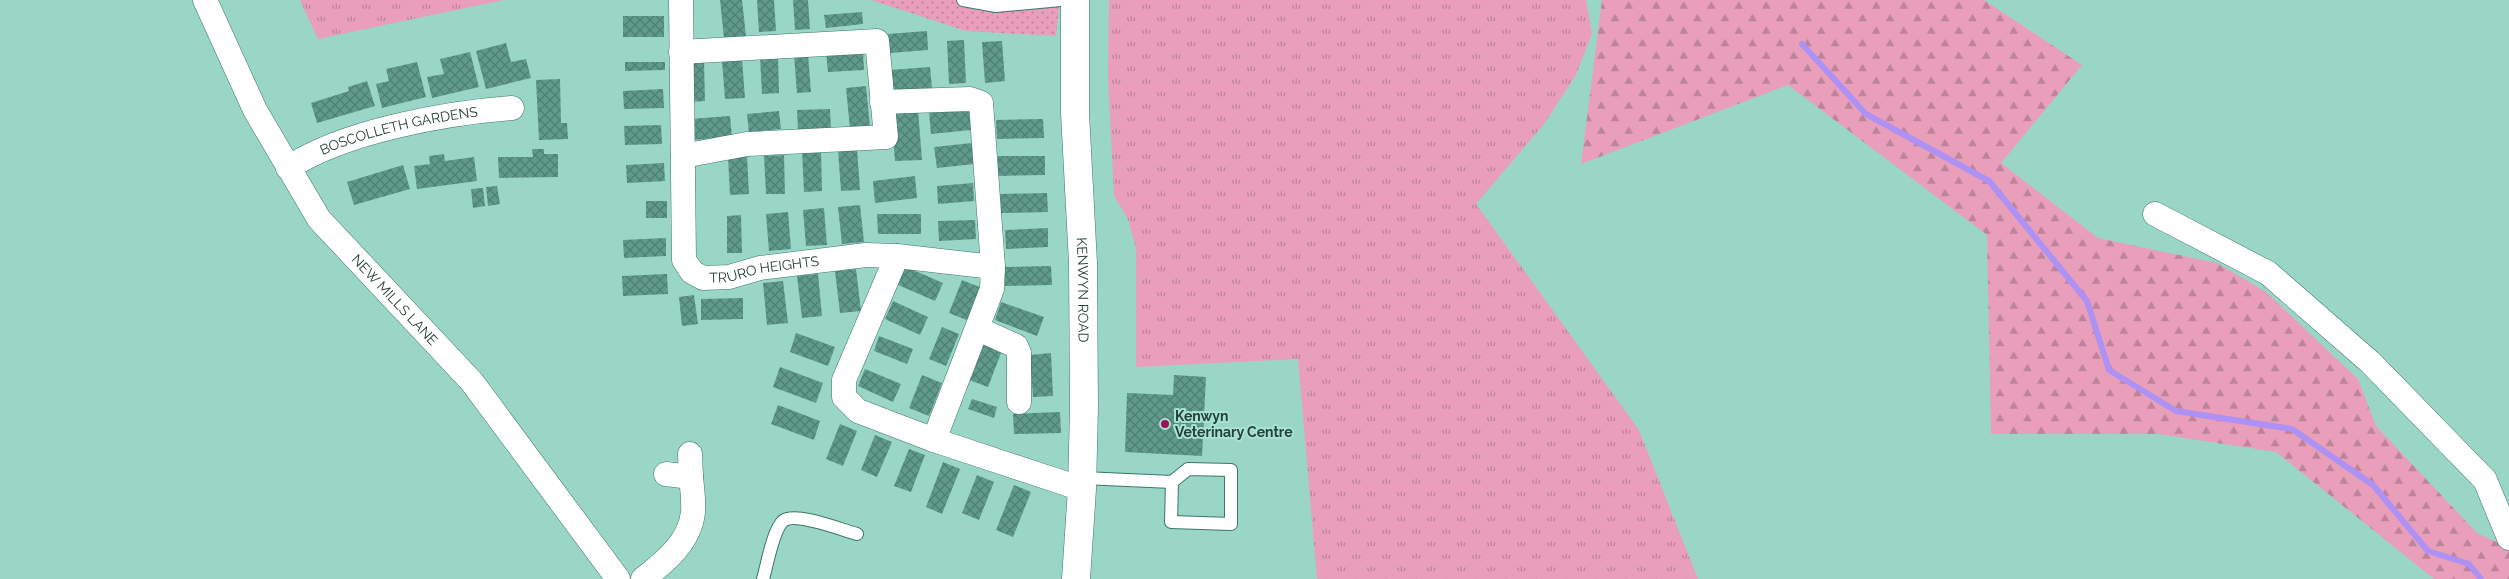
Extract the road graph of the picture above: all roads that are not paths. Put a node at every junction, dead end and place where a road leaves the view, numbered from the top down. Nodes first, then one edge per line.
1 (205, 0) edge
2 (681, 0) edge
3 (963, 0) edge
4 (1061, 0) edge
5 (1075, 0) edge
6 (996, 3) edge
7 (681, 52) junction
8 (882, 102) junction
9 (512, 108) dead end
10 (683, 156) junction
11 (288, 168) junction
12 (2155, 214) dead end
13 (866, 255) junction
14 (896, 256) junction
15 (993, 267) junction
16 (877, 299) junction
17 (978, 328) junction
18 (1019, 402) dead end
19 (934, 440) junction
20 (690, 454) dead end
21 (666, 474) dead end
22 (691, 477) junction
23 (1172, 482) junction
24 (1082, 484) junction
25 (857, 534) dead end
26 (2509, 538) edge
27 (618, 579) edge
28 (644, 579) edge
29 (763, 579) edge
30 (1076, 579) edge

1 - 11 street, NEW MILLS LANE
2 - 7 street, TRURO HEIGHTS
3 - 6 lane
4 - 6 lane
5 - 24 main road, KENWYN ROAD
7 - 8 street
7 - 10 street, TRURO HEIGHTS
8 - 10 street
8 - 15 street
9 - 11 street, BOSCOLLETH GARDENS
10 - 13 street, TRURO HEIGHTS
11 - 27 street, NEW MILLS LANE
12 - 26 street
13 - 14 street, TRURO HEIGHTS
13 - 16 street
14 - 15 street, TRURO HEIGHTS
14 - 16 street
15 - 17 street
16 - 19 street
17 - 18 street
17 - 19 street
19 - 24 street
20 - 22 street
21 - 22 street
22 - 28 street
23 - 23 lane
23 - 24 lane
24 - 30 main road, KENWYN ROAD
25 - 29 lane

